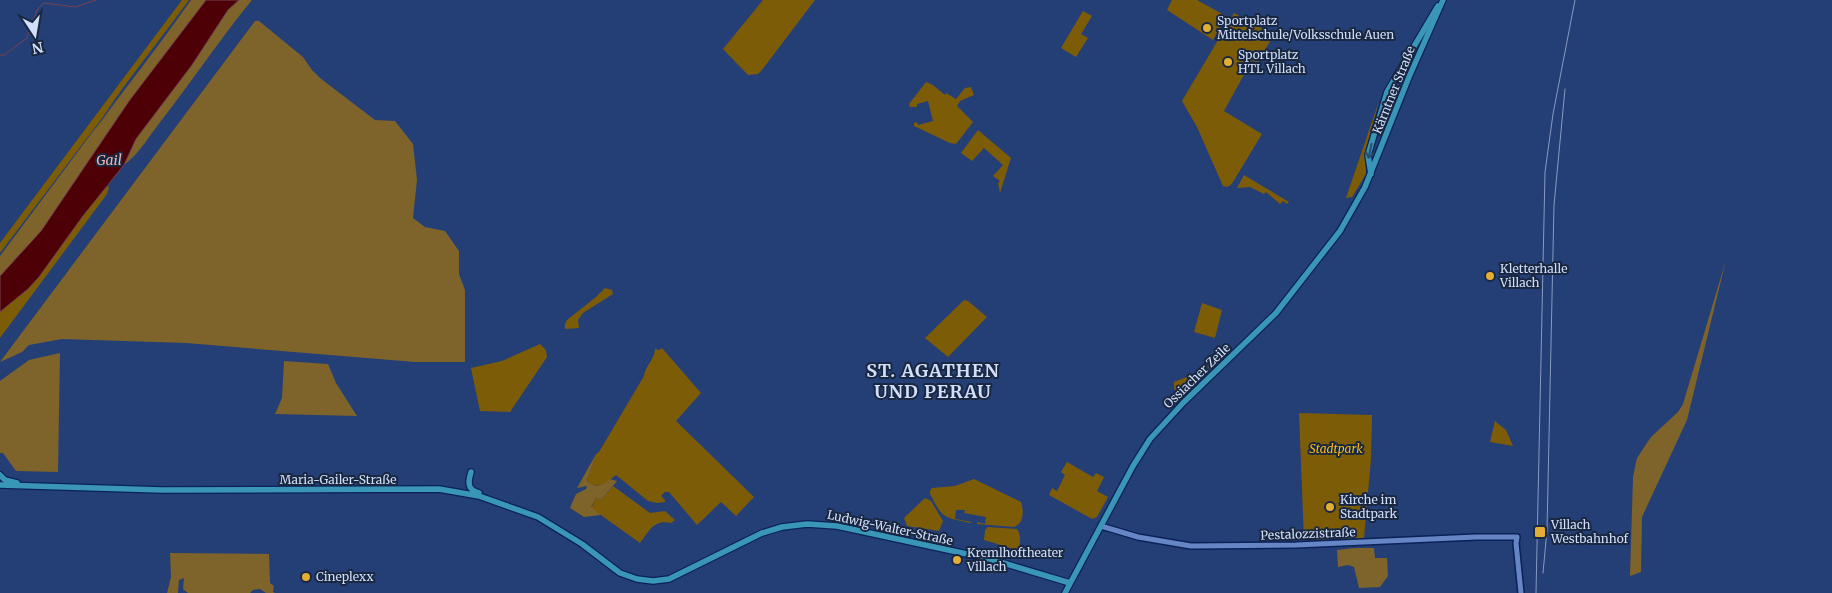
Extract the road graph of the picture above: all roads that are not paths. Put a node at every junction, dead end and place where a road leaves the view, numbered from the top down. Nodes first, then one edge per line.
1 (1443, 0) edge
2 (1371, 174) junction
3 (1365, 187) joint
4 (471, 472) dead end
5 (0, 475) edge
6 (0, 485) edge
7 (34, 486) junction
8 (496, 501) junction
9 (1101, 526) junction
10 (653, 581) joint
11 (1070, 583) junction
12 (1065, 593) edge
13 (1521, 593) edge

1 - 2 main road, Kärntner Straße
1 -> 2 main road
2 - 3 main road, Kärntner Straße
3 - 9 main road, Ossiacher Zeile
4 - 8 main road
5 - 7 main road
6 - 7 main road, Maria-Gailer-Straße
7 - 8 main road, Maria-Gailer-Straße
8 - 10 main road, Maria-Gailer-Straße
9 - 11 main road, Ossiacher Zeile
9 - 13 main road, Pestalozzistraße
10 - 11 main road, Ludwig-Walter-Straße
11 - 12 main road, Ossiacher Zeile

